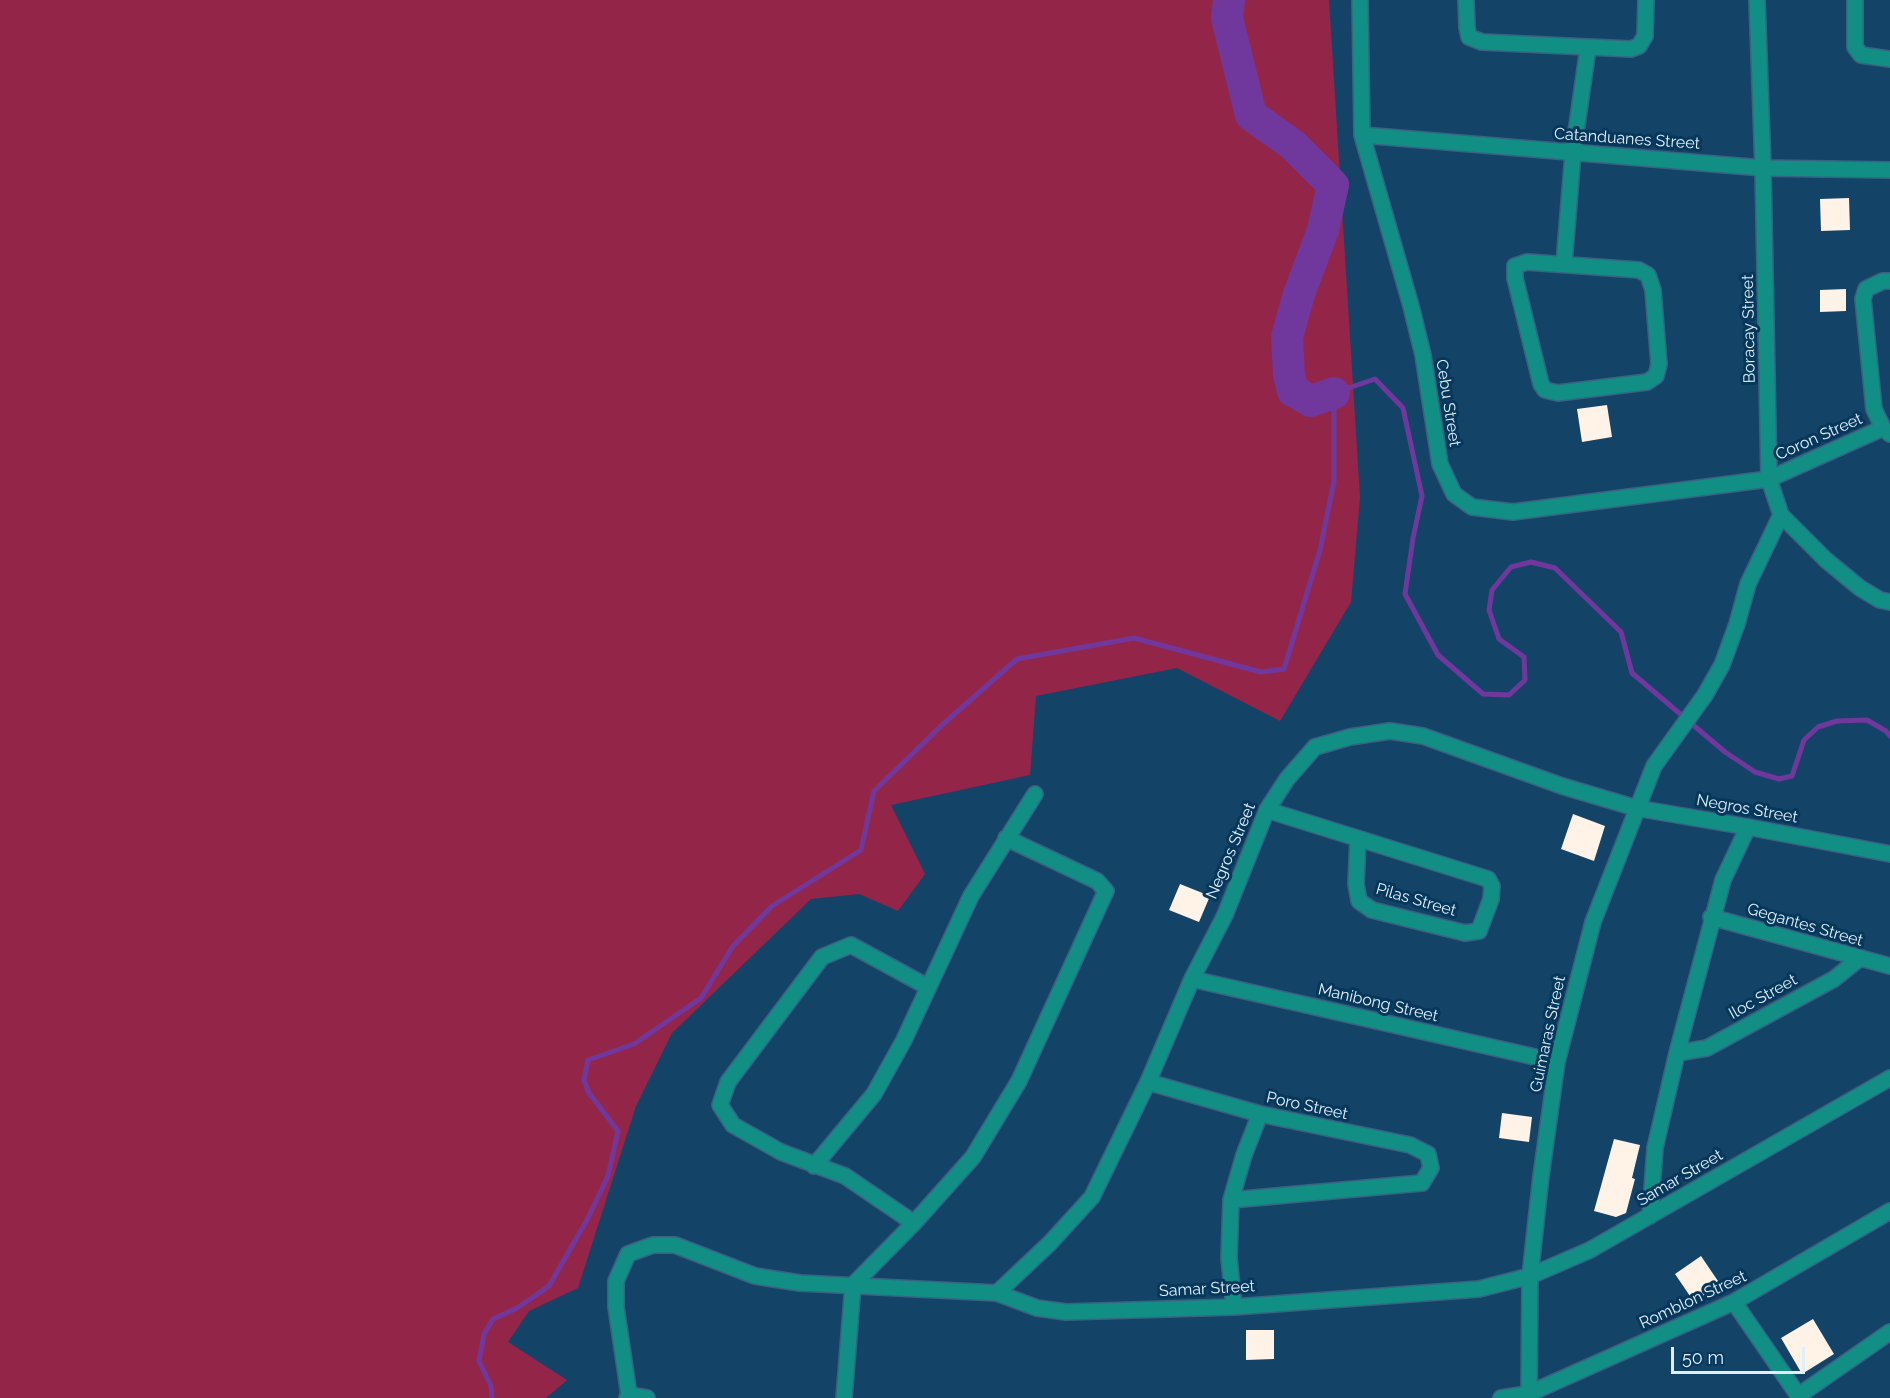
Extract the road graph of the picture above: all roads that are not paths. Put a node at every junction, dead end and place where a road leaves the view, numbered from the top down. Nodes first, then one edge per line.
1 (1360, 0) edge
2 (1467, 0) edge
3 (1646, 0) edge
4 (1757, 0) edge
5 (1855, 0) edge
6 (1587, 48) junction
7 (1890, 59) edge
8 (1362, 135) junction
9 (1573, 153) junction
10 (1764, 168) junction
11 (1890, 170) edge
12 (1564, 264) junction
13 (1890, 281) edge
14 (1887, 431) edge
15 (1769, 479) junction
16 (1781, 515) junction
17 (1890, 602) edge
18 (1035, 794) dead end
19 (1636, 808) junction
20 (1267, 810) junction
21 (1748, 827) junction
22 (1006, 838) junction
23 (1358, 839) junction
24 (1890, 854) edge
25 (1711, 917) junction
26 (1859, 959) junction
27 (1890, 966) edge
28 (1191, 979) junction
29 (928, 987) junction
30 (1677, 1053) junction
31 (1557, 1062) junction
32 (1890, 1078) edge
33 (1148, 1082) junction
34 (1260, 1114) junction
35 (814, 1166) junction
36 (1231, 1200) junction
37 (1890, 1211) edge
38 (1650, 1216) junction
39 (914, 1223) junction
40 (1530, 1276) junction
41 (853, 1285) junction
42 (997, 1293) junction
43 (1734, 1302) junction
44 (1234, 1307) junction
45 (1890, 1332) edge
46 (628, 1396) edge
47 (1528, 1396) edge
48 (1799, 1397) edge
49 (647, 1398) edge
50 (844, 1398) edge
51 (1501, 1398) edge

1 - 8 street, Cebu Street
2 - 6 street
3 - 6 street
4 - 10 street, Boracay Street
5 - 7 street
6 - 9 street
8 - 9 street, Catanduanes Street
8 - 15 street, Cebu Street
9 - 10 street, Catanduanes Street
9 - 12 street
10 - 11 street, Catanduanes Street
10 - 15 street, Boracay Street
12 - 12 street
13 - 14 street
14 - 15 street, Coron Street
15 - 16 street, Boracay Street
16 - 17 street, Boracay Street
16 - 19 street, Guimaras Street
18 - 22 street
19 - 20 street, Negros Street
19 - 21 street, Negros Street
19 - 31 street, Guimaras Street
20 - 23 street, Pilas Street
20 - 28 street, Negros Street
21 - 24 street, Negros Street
21 - 25 street
22 - 29 street
22 - 39 street
23 - 23 street, Pilas Street
25 - 26 street, Gegantes Street
25 - 30 street
26 - 27 street, Gegantes Street
26 - 30 street, Iloc Street
28 - 31 street, Manibong Street
28 - 33 street, Negros Street
29 - 35 street
29 - 35 street
30 - 38 street
31 - 40 street, Guimaras Street
32 - 38 street, Samar Street
33 - 34 street, Poro Street
33 - 42 street, Negros Street
34 - 36 street
34 - 36 street, Poro Street
35 - 39 street
36 - 44 street
37 - 43 street, Romblon Street
38 - 40 street, Samar Street
39 - 41 street
40 - 44 street, Samar Street
40 - 47 street, Guimaras Street
41 - 42 street, Samar Street
41 - 46 street, Samar Street
41 - 50 street
42 - 44 street, Samar Street
43 - 47 street, Romblon Street
43 - 48 street
45 - 48 street
46 - 49 street
47 - 51 street, Romblon Street

